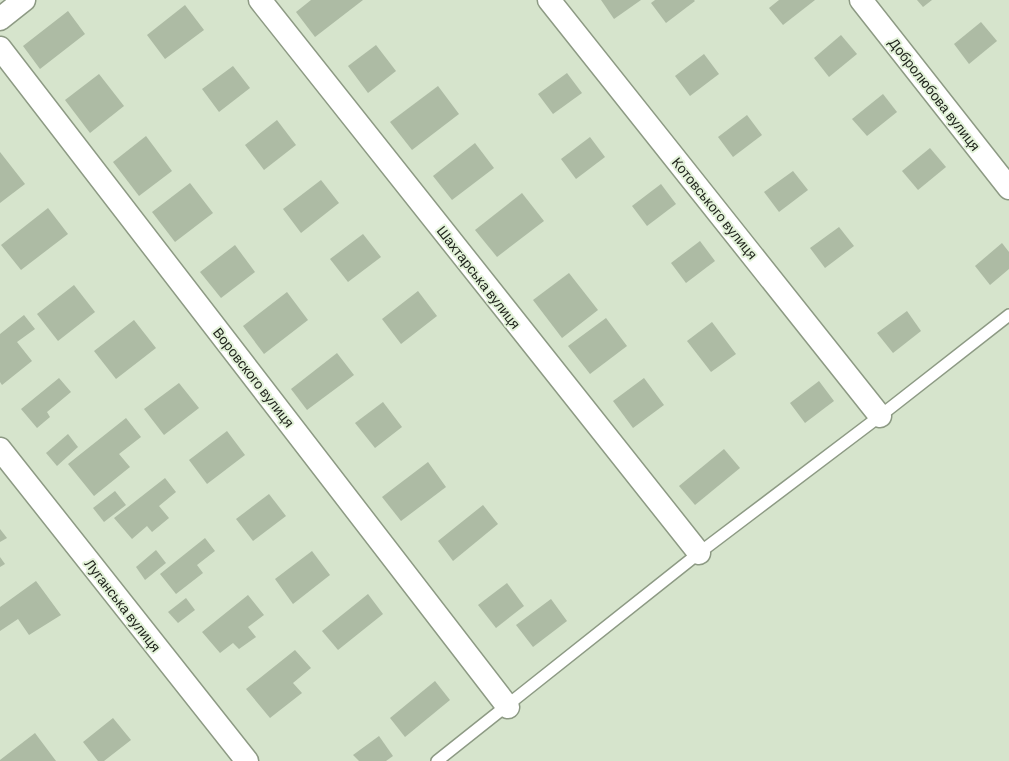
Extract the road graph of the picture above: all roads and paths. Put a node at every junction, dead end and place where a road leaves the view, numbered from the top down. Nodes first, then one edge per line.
1 (24, 0) edge
2 (260, 0) edge
3 (549, 0) edge
4 (861, 0) edge
5 (0, 19) edge
6 (0, 48) edge
7 (1009, 188) edge
8 (1009, 315) edge
9 (880, 416) junction
10 (0, 449) edge
11 (699, 554) junction
12 (508, 707) junction
13 (247, 761) edge
14 (437, 761) edge

1 - 5 street
2 - 11 street, Шахтарська вулиця
3 - 9 street, Котовського вулиця
4 - 7 street, Добролюбова вулиця
6 - 12 street, Воровского вулиця
8 - 9 lane
9 - 11 lane
10 - 13 street, Луганська вулиця
11 - 12 lane
12 - 14 lane

